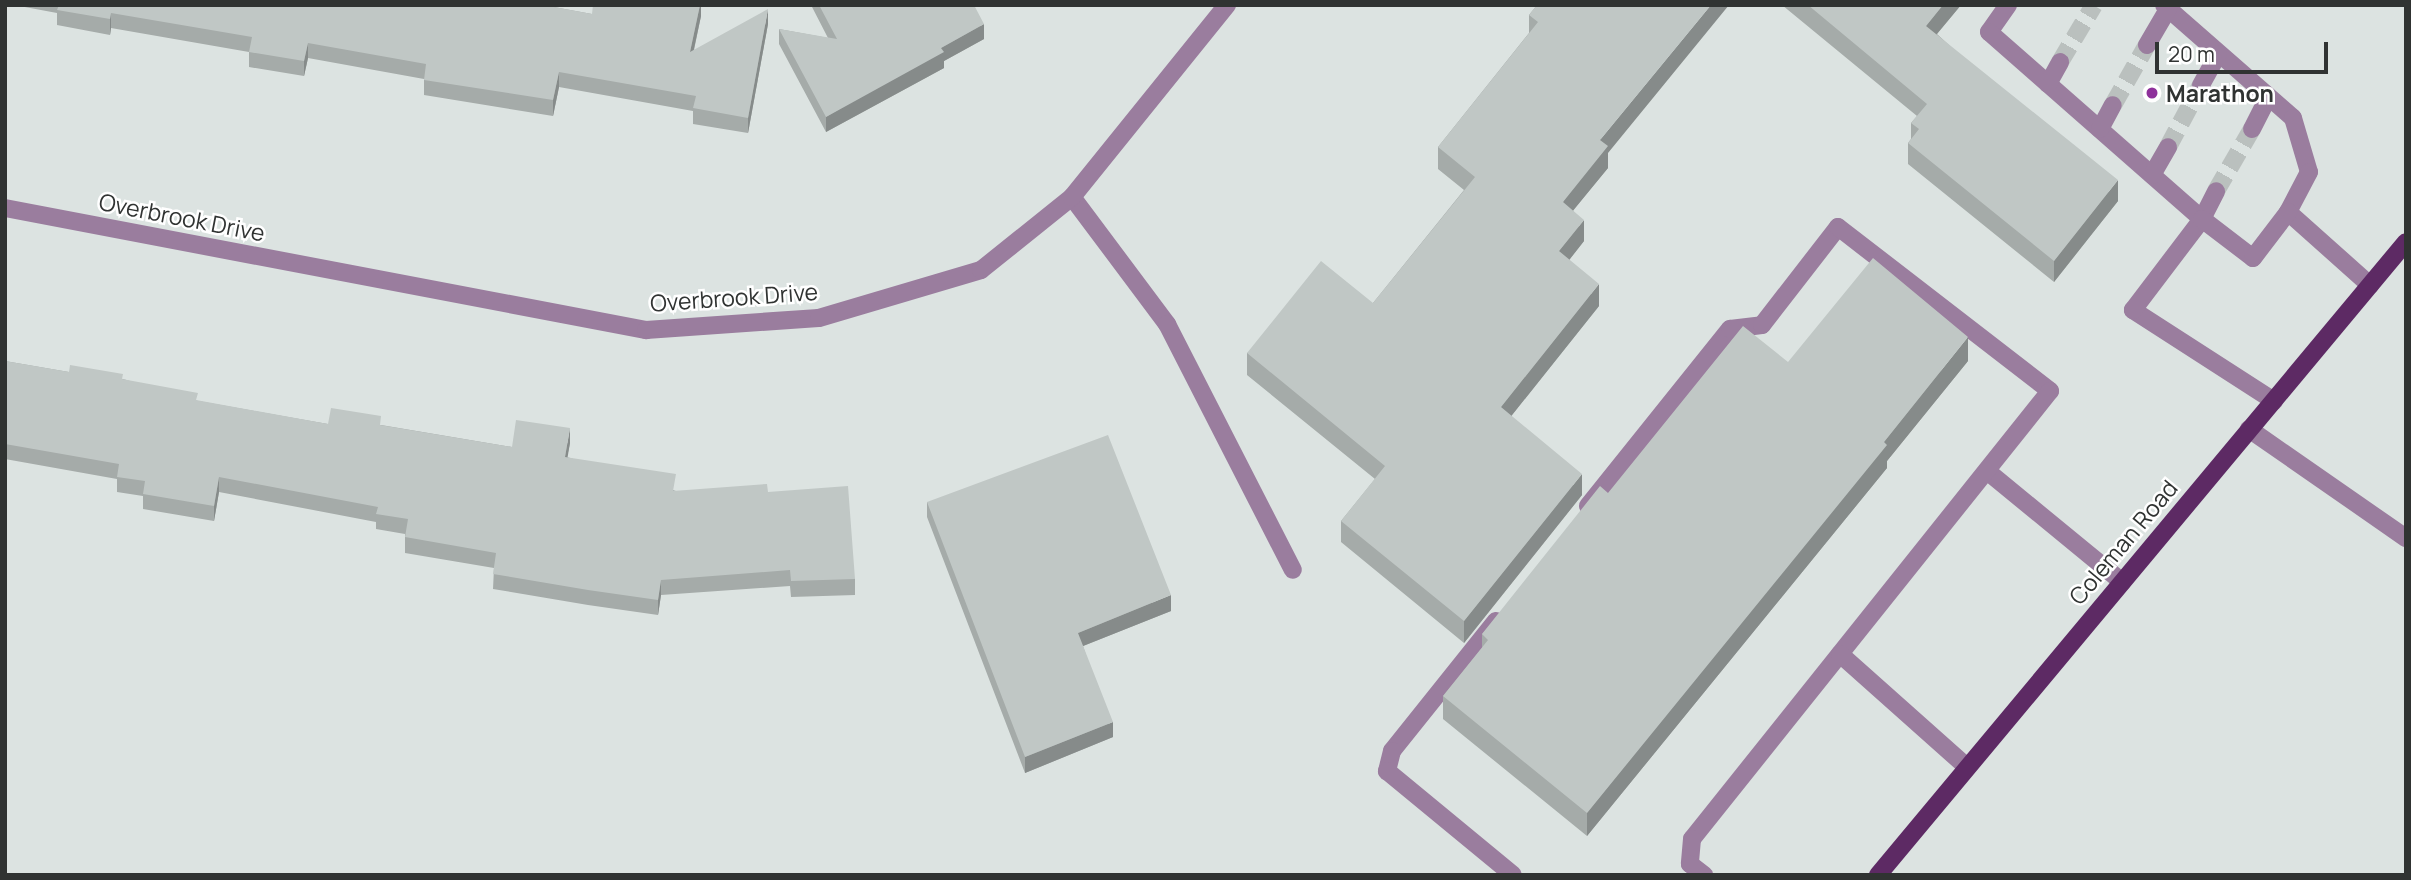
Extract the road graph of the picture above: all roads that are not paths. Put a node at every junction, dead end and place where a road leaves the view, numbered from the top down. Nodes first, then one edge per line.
1 (1227, 5) edge
2 (2008, 5) edge
3 (2166, 7) edge
4 (2147, 45) tunnel mouth
5 (2218, 54) junction
6 (2060, 62) tunnel mouth
7 (2048, 84) junction
8 (2201, 85) tunnel mouth
9 (2268, 97) junction
10 (2113, 105) tunnel mouth
11 (2100, 129) junction
12 (2252, 129) tunnel mouth
13 (2168, 147) tunnel mouth
14 (2152, 175) junction
15 (2216, 191) tunnel mouth
16 (1072, 197) junction
17 (5, 208) edge
18 (2288, 212) junction
19 (2202, 219) junction
20 (2406, 242) edge
21 (2370, 285) junction
22 (2274, 401) junction
23 (2249, 429) junction
24 (1987, 471) junction
25 (1574, 524) edge
26 (2406, 538) edge
27 (1293, 570) dead end
28 (2122, 582) junction
29 (1505, 611) edge
30 (1840, 654) junction
31 (1968, 767) junction
32 (1691, 871) edge
33 (1513, 875) edge
34 (1878, 875) edge

1 - 16 street, Overbrook Drive
2 - 7 street
3 - 4 street
3 - 5 street
5 - 8 street
5 - 9 street
6 - 7 street
7 - 11 street
9 - 12 street
9 - 18 street
10 - 11 street
11 - 14 street
13 - 14 street
14 - 19 street
15 - 19 street
16 - 17 street, Overbrook Drive
16 - 27 street
18 - 19 street
18 - 21 street
19 - 22 street
20 - 21 main road, Coleman Road
21 - 22 main road, Coleman Road
22 - 23 main road, Coleman Road
23 - 26 street
23 - 28 main road, Coleman Road
24 - 25 street
24 - 28 street
24 - 30 street
28 - 31 main road, Coleman Road
29 - 33 street
30 - 31 street
30 - 32 street
31 - 34 main road, Coleman Road

